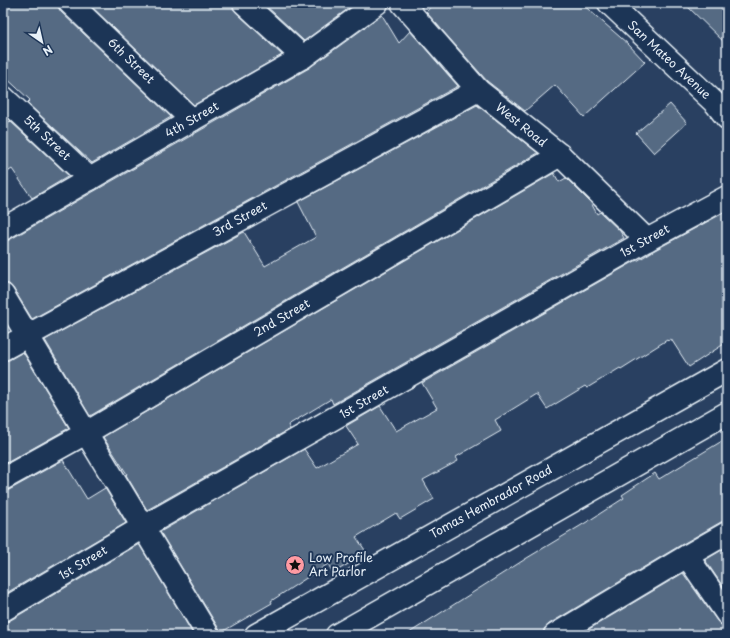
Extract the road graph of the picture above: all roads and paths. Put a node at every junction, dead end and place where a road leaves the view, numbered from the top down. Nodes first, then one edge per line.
1 (70, 3) edge
2 (244, 3) edge
3 (377, 3) edge
4 (402, 3) edge
5 (609, 3) edge
6 (303, 57) junction
7 (478, 90) junction
8 (3, 97) edge
9 (723, 107) edge
10 (192, 120) junction
11 (560, 155) junction
12 (90, 179) junction
13 (727, 197) edge
14 (3, 229) edge
15 (647, 240) junction
16 (3, 295) edge
17 (27, 335) junction
18 (3, 349) edge
19 (727, 370) edge
20 (727, 413) edge
21 (86, 433) junction
22 (3, 479) edge
23 (143, 528) junction
24 (727, 533) edge
25 (687, 556) junction
26 (3, 610) edge
27 (727, 614) edge
28 (582, 628) edge
29 (208, 635) edge
30 (256, 635) edge
31 (337, 635) edge
32 (555, 635) edge

1 - 10 street, 6th Street
2 - 6 street
3 - 6 street, 4th Street
4 - 7 street, West Road
5 - 9 street, San Mateo Avenue
6 - 10 street, 4th Street
7 - 11 street, West Road
7 - 17 street, 3rd Street
8 - 12 street, 5th Street
10 - 12 street, 4th Street
11 - 15 street, West Road
11 - 21 street, 2nd Street
12 - 14 street, 4th Street
13 - 15 street, 1st Street
15 - 23 street, 1st Street
16 - 17 street
17 - 18 street, 3rd Street
17 - 21 street
19 - 30 street, Tomas Hembrador Road
20 - 31 street
21 - 22 street, 2nd Street
21 - 23 street
23 - 26 street, 1st Street
23 - 29 street
24 - 25 street
25 - 27 street
25 - 28 street
28 - 32 street

